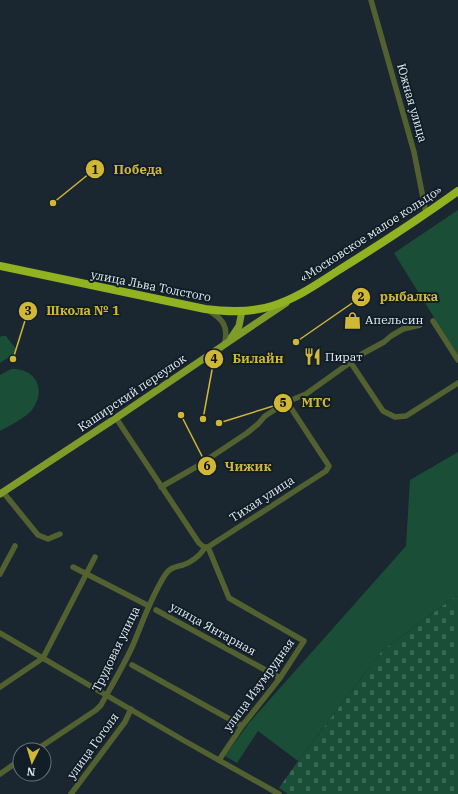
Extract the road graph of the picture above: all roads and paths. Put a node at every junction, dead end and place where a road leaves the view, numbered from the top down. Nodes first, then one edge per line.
1 (371, 0) edge
2 (458, 191) edge
3 (426, 213) junction
4 (0, 266) edge
5 (296, 296) junction
6 (205, 309) junction
7 (242, 311) junction
8 (433, 321) dead end
9 (420, 325) dead end
10 (224, 346) junction
11 (458, 360) edge
12 (351, 363) junction
13 (458, 383) edge
14 (287, 402) junction
15 (116, 418) junction
16 (161, 487) junction
17 (1, 493) edge
18 (60, 534) dead end
19 (15, 546) dead end
20 (206, 547) junction
21 (95, 558) dead end
22 (73, 567) dead end
23 (0, 574) edge
24 (166, 574) joint
25 (87, 575) junction
26 (149, 606) junction
27 (156, 610) dead end
28 (0, 633) edge
29 (43, 658) junction
30 (132, 665) dead end
31 (280, 678) junction
32 (0, 687) edge
33 (106, 694) junction
34 (131, 709) junction
35 (242, 726) junction
36 (48, 742) edge
37 (219, 760) junction
38 (12, 766) edge
39 (0, 774) edge
40 (71, 794) edge
41 (279, 794) edge

1 - 3 street, Южная улица
2 - 3 highway, «Московское малое кольцо»
3 - 5 highway, «Московское малое кольцо»
4 - 6 highway, улица Льва Толстого
5 - 7 highway, улица Льва Толстого
5 - 10 main road, Каширский переулок
6 - 7 highway, улица Льва Толстого
6 - 10 street
7 - 10 main road
8 - 11 street
9 - 12 street
10 - 15 main road, Каширский переулок
12 - 13 street
12 - 14 street
14 - 16 street
14 - 20 street, Тихая улица
15 - 16 street
15 - 17 main road, Каширский переулок
16 - 20 street
17 - 18 street
19 - 23 street
20 - 24 street, Тихая улица
20 - 31 street, улица Изумрудная
21 - 25 street
22 - 25 street
24 - 26 street, Трудовая улица
25 - 26 street
25 - 29 street
26 - 33 street, Трудовая улица
27 - 31 street, улица Янтарная
28 - 29 street
29 - 32 street
29 - 33 street
30 - 35 street
31 - 35 street, улица Изумрудная
33 - 34 street
33 - 36 street, Трудовая улица
34 - 37 street
34 - 40 street, улица Гоголя
35 - 37 street, улица Изумрудная
37 - 41 street
38 - 39 street

